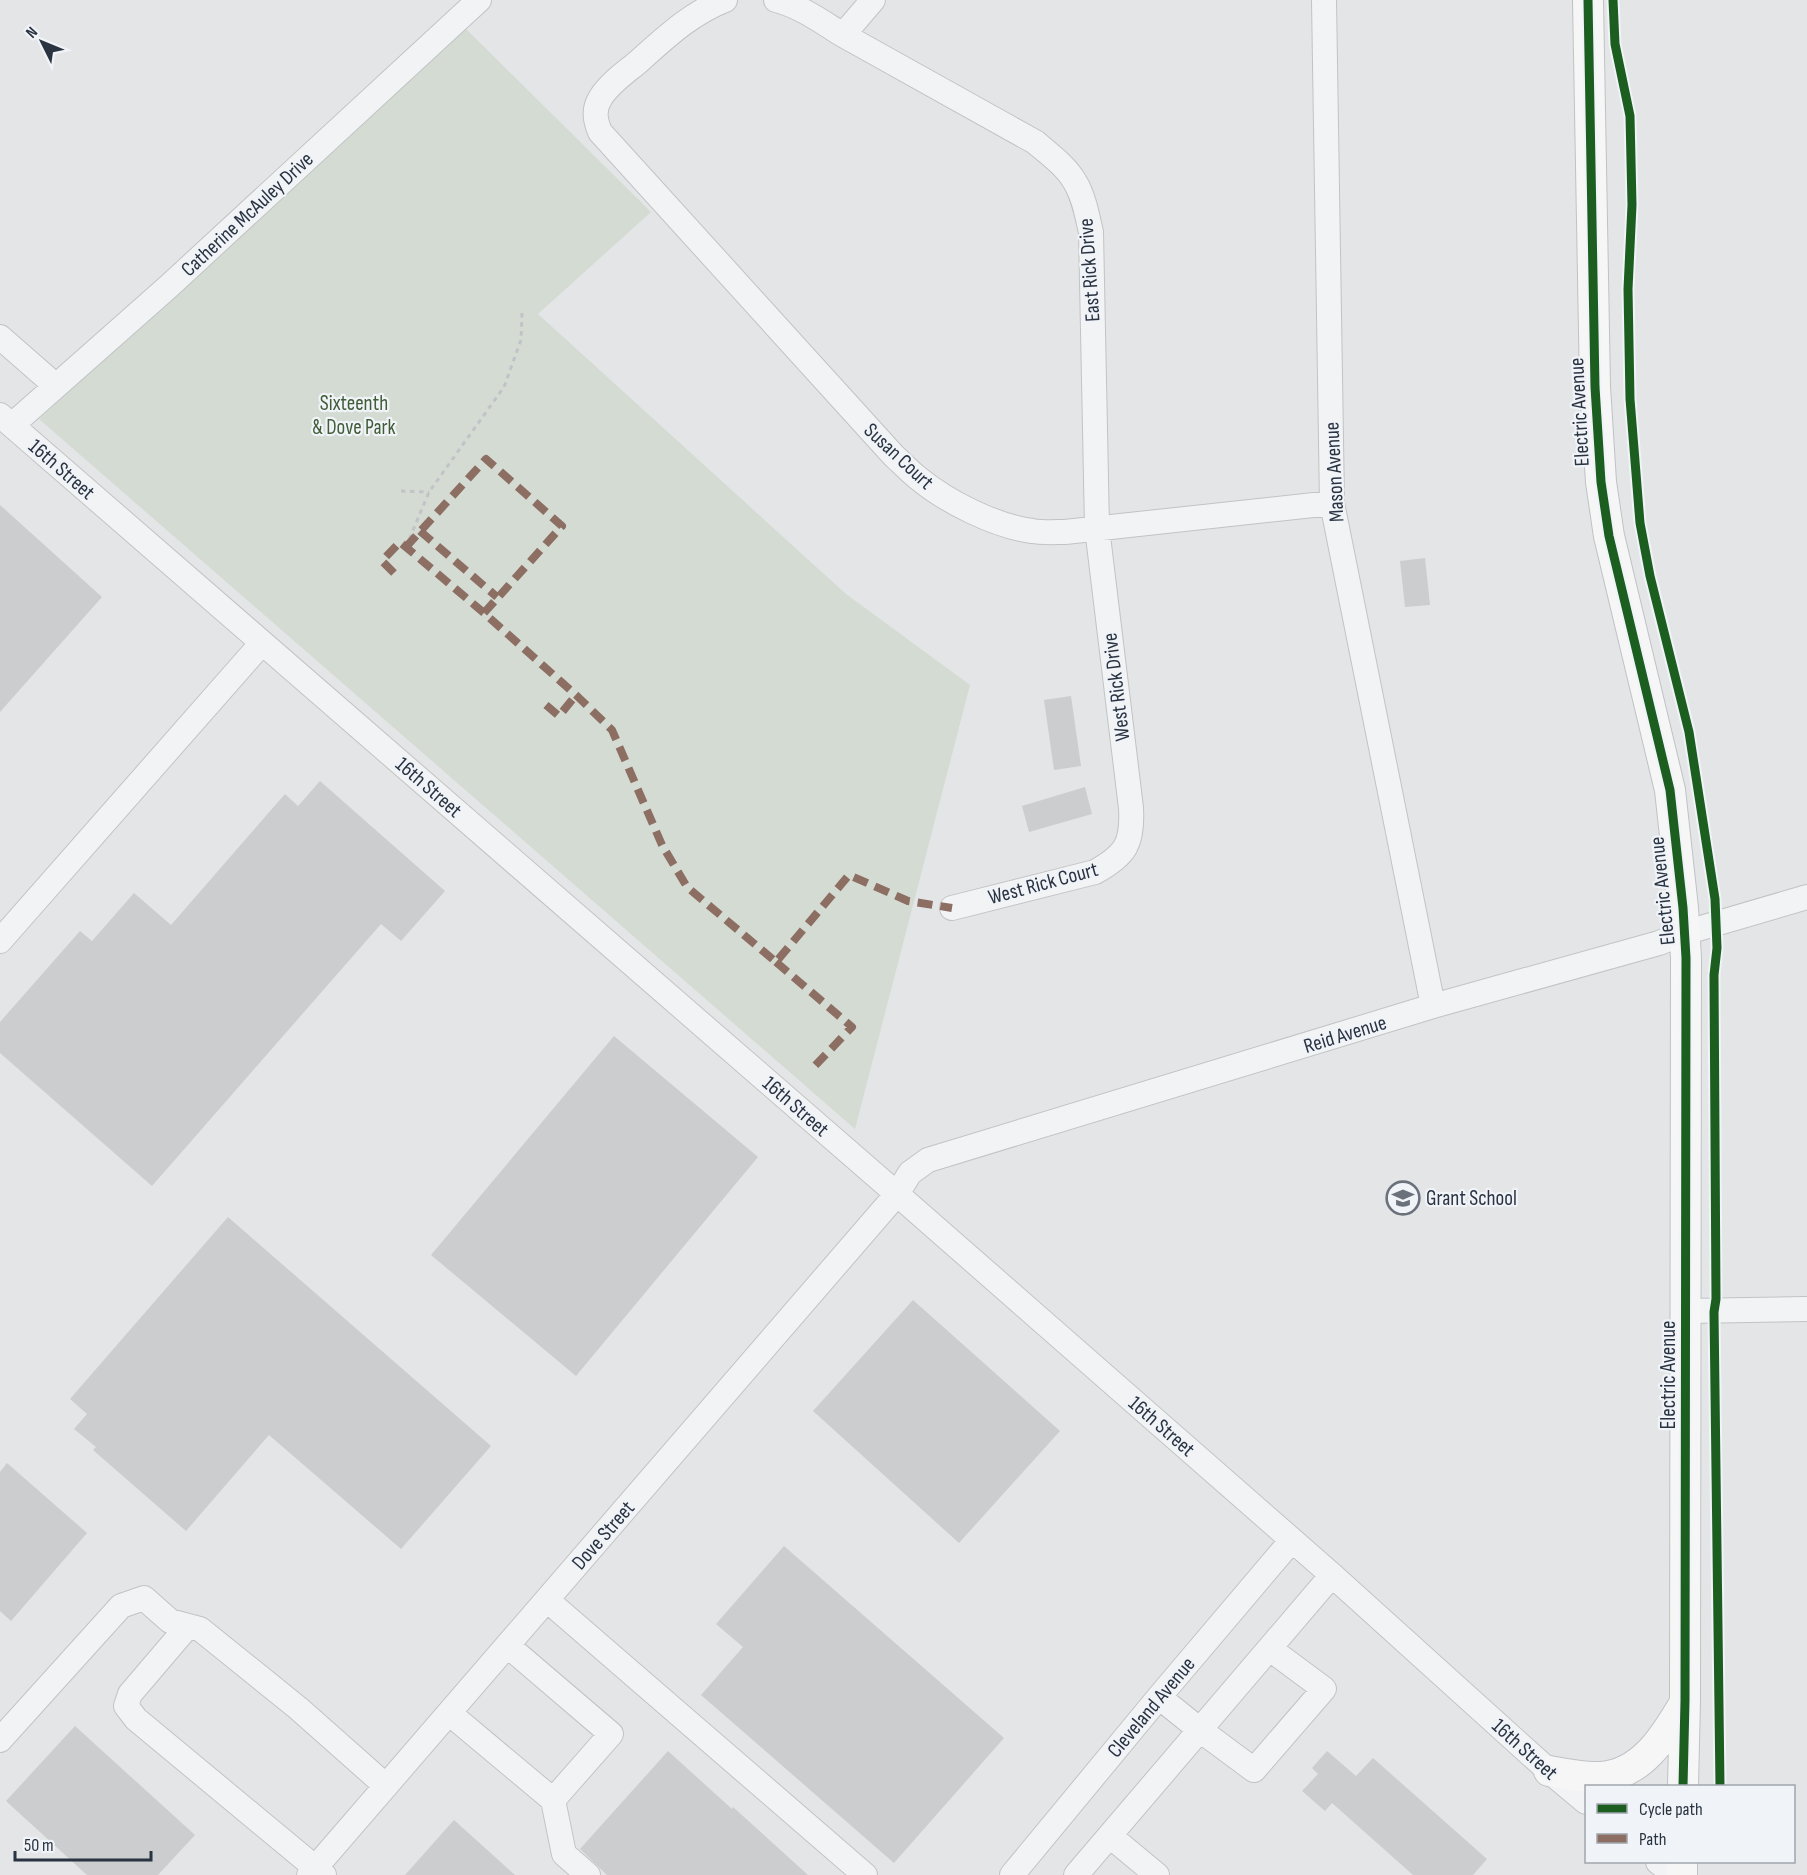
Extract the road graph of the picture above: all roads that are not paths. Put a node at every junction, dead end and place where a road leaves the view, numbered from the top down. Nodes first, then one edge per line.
1 (479, 0) edge
2 (725, 0) edge
3 (776, 0) edge
4 (873, 0) edge
5 (1324, 0) edge
6 (1588, 0) edge
7 (843, 35) junction
8 (0, 337) edge
9 (56, 386) junction
10 (6, 420) edge
11 (1332, 504) junction
12 (1097, 528) junction
13 (262, 644) junction
14 (1127, 847) joint
15 (1807, 897) edge
16 (952, 908) dead end
17 (1684, 933) junction
18 (0, 941) edge
19 (1433, 1006) junction
20 (897, 1194) junction
21 (1807, 1309) edge
22 (1686, 1311) junction
23 (1292, 1540) junction
24 (1332, 1575) junction
25 (547, 1600) junction
26 (188, 1626) junction
27 (508, 1646) junction
28 (1270, 1649) junction
29 (1159, 1697) junction
30 (1685, 1701) junction
31 (449, 1713) junction
32 (1200, 1730) junction
33 (0, 1740) edge
34 (1549, 1771) junction
35 (1683, 1785) edge
36 (386, 1786) junction
37 (553, 1800) junction
38 (1585, 1800) edge
39 (1110, 1836) junction
40 (1659, 1863) edge
41 (316, 1873) edge
42 (588, 1875) edge
43 (865, 1875) edge
44 (1012, 1875) edge
45 (1076, 1875) edge
46 (1157, 1875) edge
47 (1675, 1875) edge

1 - 9 street, Catherine McAuley Drive
2 - 12 street, Susan Court
3 - 7 street, East Rick Drive
4 - 7 street
5 - 11 street, Mason Avenue
6 - 17 main road, Electric Avenue
7 - 12 street, East Rick Drive
8 - 9 street
9 - 10 street, Catherine McAuley Drive
10 - 13 street, 16th Street
11 - 12 street, Susan Court
11 - 19 street, Mason Avenue
12 - 14 street, West Rick Drive
13 - 18 street
13 - 20 street, 16th Street
14 - 16 street, West Rick Court
15 - 17 street, Reid Avenue
17 - 19 street, Reid Avenue
17 - 22 main road, Electric Avenue
19 - 20 street, Reid Avenue
20 - 23 street, 16th Street
20 - 25 street, Dove Street
21 - 22 street
22 - 30 main road, Electric Avenue
23 - 24 street, 16th Street
23 - 29 street, Cleveland Avenue
24 - 28 street
24 - 34 street, 16th Street
25 - 27 street, Dove Street
25 - 43 street
26 - 33 street
26 - 36 street
26 - 41 street
27 - 31 street, Dove Street
27 - 37 street
28 - 32 street
28 - 32 street
29 - 32 street
29 - 44 street, Cleveland Avenue
30 - 34 main road
30 - 35 main road, Electric Avenue
31 - 36 street, Dove Street
31 - 37 street
32 - 39 street
34 - 38 street, 16th Street
36 - 41 street, Dove Street
37 - 42 street
39 - 45 street
39 - 46 street
40 - 47 street

